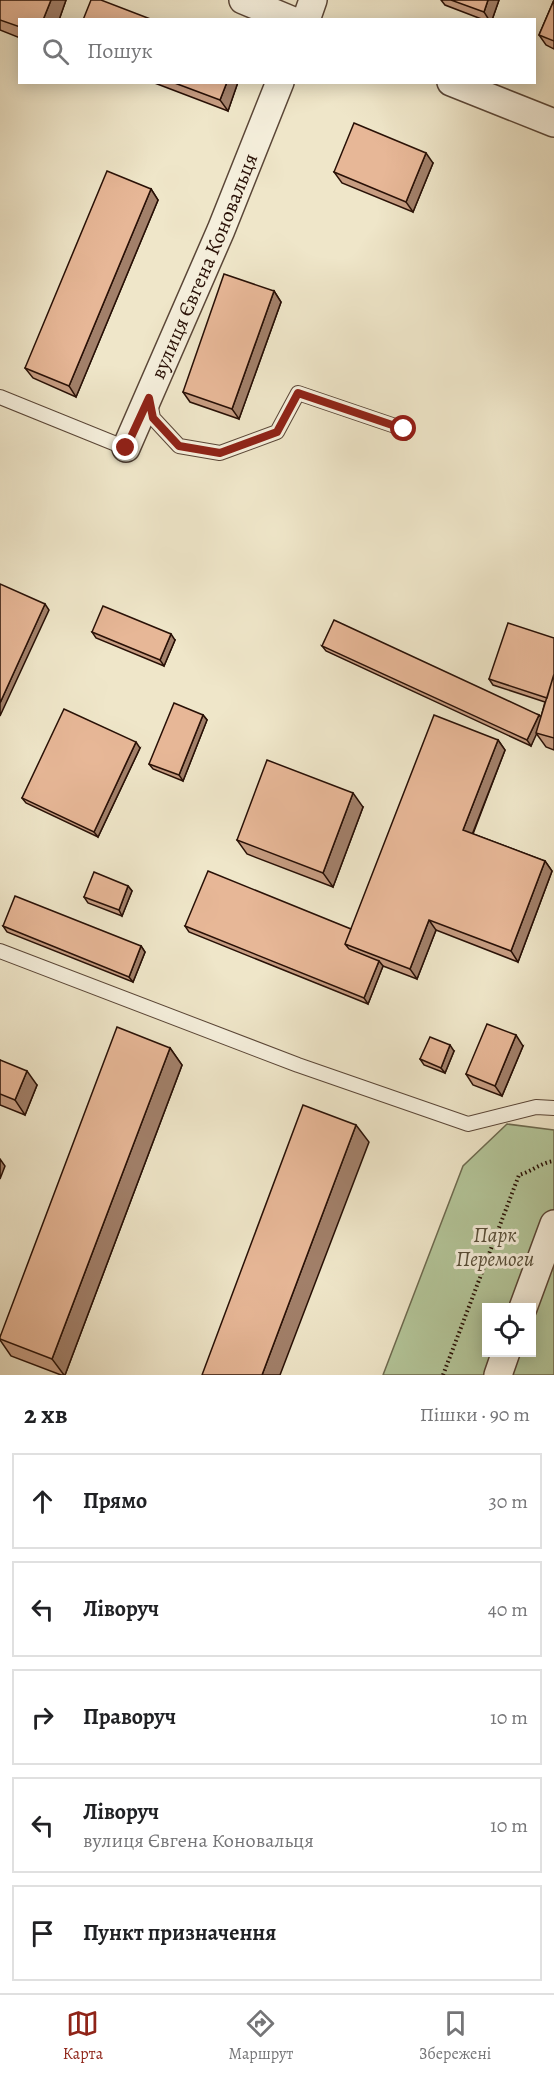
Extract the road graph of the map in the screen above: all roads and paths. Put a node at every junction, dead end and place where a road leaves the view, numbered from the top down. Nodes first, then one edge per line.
1 (243, 0) edge
2 (314, 0) edge
3 (286, 18) edge
4 (307, 18) edge
5 (279, 84) edge
6 (456, 84) edge
7 (554, 123) edge
8 (0, 397) edge
9 (149, 398) junction
10 (405, 433) dead end
11 (126, 448) joint
12 (0, 951) edge
13 (554, 1108) edge
14 (554, 1161) edge
15 (554, 1224) edge
16 (525, 1303) edge
17 (505, 1357) edge
18 (443, 1375) edge
19 (498, 1375) edge

1 - 3 street
2 - 4 street
5 - 9 street, вулиця Євгена Коновальця
6 - 7 street
8 - 11 lane
9 - 10 lane
9 - 11 street, вулиця Євгена Коновальця
12 - 13 lane
14 - 18 path
15 - 16 street
17 - 19 street

